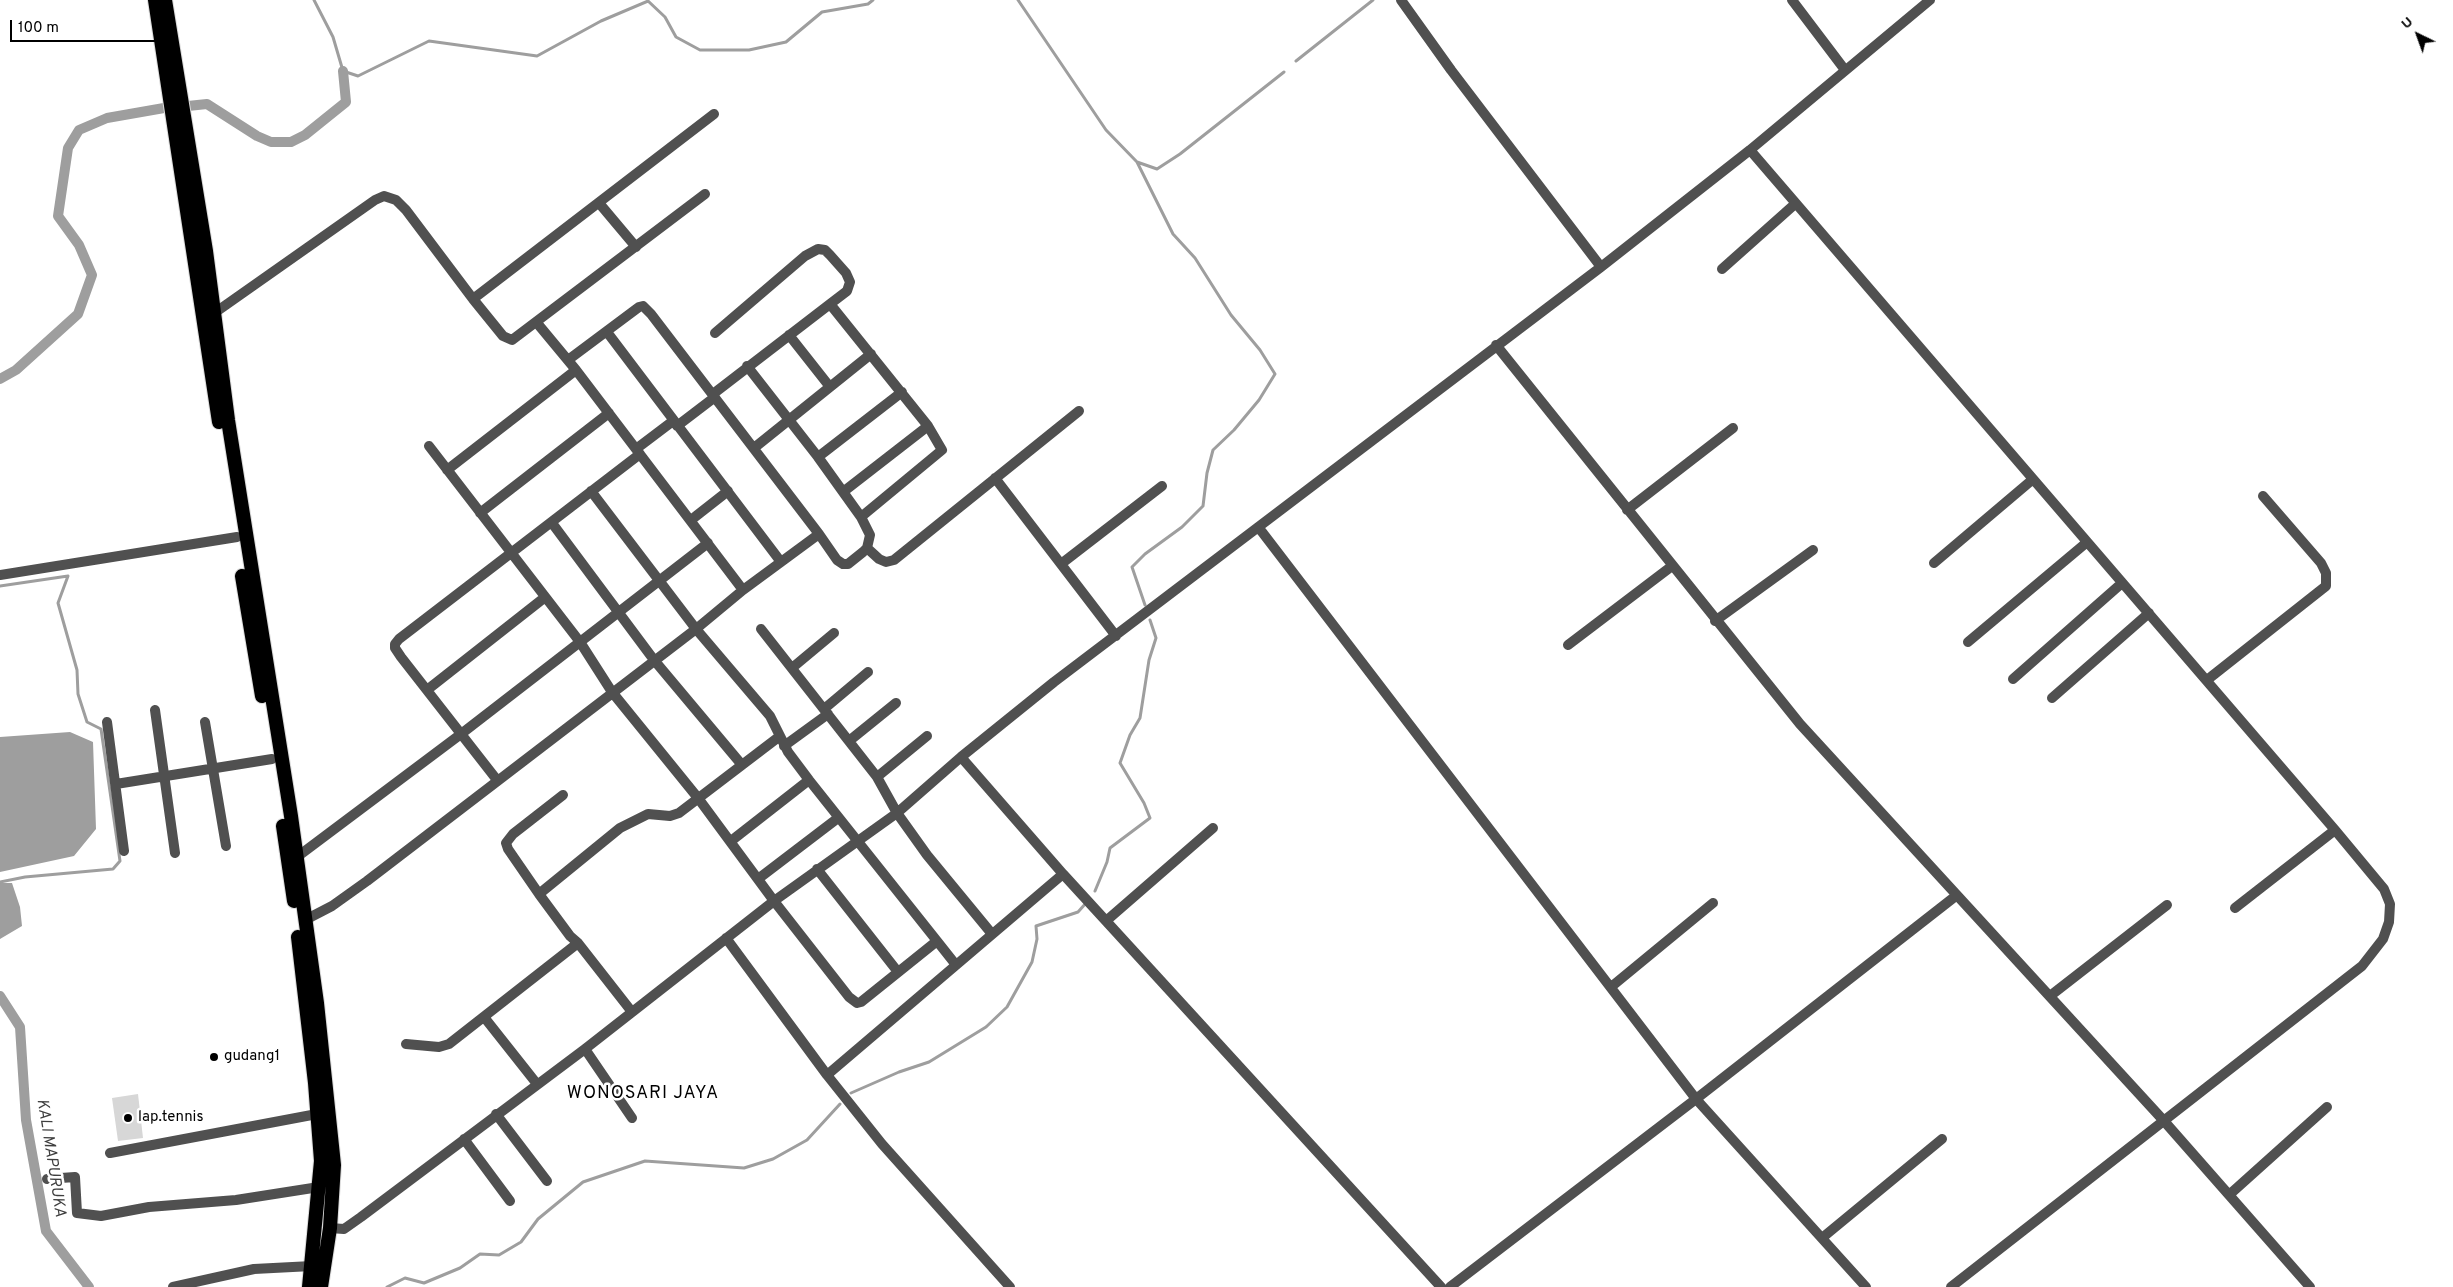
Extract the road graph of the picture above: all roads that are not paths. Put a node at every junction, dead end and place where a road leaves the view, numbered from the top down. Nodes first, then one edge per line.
1 (155, 0) edge
2 (165, 0) edge
3 (1401, 0) edge
4 (1792, 0) edge
5 (1930, 0) edge
6 (1845, 70) junction
7 (714, 114) dead end
8 (1750, 150) junction
9 (191, 193) junction
10 (706, 194) dead end
11 (598, 203) junction
12 (1795, 204) junction
13 (636, 247) junction
14 (1601, 267) junction
15 (1722, 269) dead end
16 (473, 299) junction
17 (830, 304) junction
18 (213, 314) junction
19 (537, 323) junction
20 (607, 332) junction
21 (715, 333) dead end
22 (789, 335) junction
23 (1496, 345) junction
24 (871, 354) junction
25 (568, 360) junction
26 (747, 366) junction
27 (576, 370) junction
28 (830, 387) junction
29 (902, 392) junction
30 (714, 395) junction
31 (1079, 411) dead end
32 (608, 413) junction
33 (790, 420) junction
34 (675, 423) junction
35 (928, 426) junction
36 (1733, 428) dead end
37 (429, 446) dead end
38 (754, 448) junction
39 (638, 452) junction
40 (818, 457) junction
41 (447, 470) junction
42 (995, 478) junction
43 (2032, 480) junction
44 (1162, 486) dead end
45 (591, 491) junction
46 (728, 491) junction
47 (843, 492) junction
48 (2262, 496) dead end
49 (1627, 510) junction
50 (480, 513) junction
51 (860, 517) junction
52 (690, 520) junction
53 (552, 523) junction
54 (1259, 528) junction
55 (819, 534) junction
56 (238, 537) junction
57 (708, 543) junction
58 (2086, 543) junction
59 (867, 548) junction
60 (1813, 550) dead end
61 (511, 555) junction
62 (781, 562) junction
63 (1934, 563) dead end
64 (1061, 564) junction
65 (1672, 566) junction
66 (0, 575) edge
67 (660, 580) junction
68 (2122, 583) junction
69 (743, 590) junction
70 (544, 598) junction
71 (619, 612) junction
72 (2149, 613) junction
73 (1715, 621) junction
74 (696, 629) junction
75 (761, 629) dead end
76 (834, 633) dead end
77 (1116, 636) junction
78 (580, 642) junction
79 (1968, 642) dead end
80 (1568, 645) dead end
81 (654, 660) junction
82 (792, 668) junction
83 (868, 672) dead end
84 (2014, 679) dead end
85 (2207, 680) junction
86 (427, 690) junction
87 (612, 692) junction
88 (2052, 698) dead end
89 (896, 703) dead end
90 (155, 710) dead end
91 (826, 711) junction
92 (107, 722) dead end
93 (205, 722) dead end
94 (461, 734) junction
95 (927, 736) dead end
96 (782, 741) junction
97 (849, 741) junction
98 (962, 757) junction
99 (272, 759) junction
100 (742, 765) junction
101 (214, 769) junction
102 (165, 776) junction
103 (877, 777) junction
104 (497, 780) junction
105 (809, 780) junction
106 (116, 784) junction
107 (563, 795) dead end
108 (698, 798) junction
109 (897, 813) junction
110 (838, 818) junction
111 (1213, 828) dead end
112 (2335, 830) junction
113 (856, 841) junction
114 (731, 842) junction
115 (226, 846) dead end
116 (124, 851) dead end
117 (175, 853) dead end
118 (297, 857) junction
119 (817, 870) junction
120 (1063, 874) junction
121 (758, 879) junction
122 (539, 894) junction
123 (1957, 895) junction
124 (774, 901) junction
125 (1713, 903) dead end
126 (2167, 905) dead end
127 (2234, 908) dead end
128 (305, 920) junction
129 (1106, 921) junction
130 (992, 934) junction
131 (726, 938) junction
132 (938, 940) junction
133 (578, 943) junction
134 (956, 965) junction
135 (898, 972) junction
136 (1611, 987) junction
137 (2050, 996) junction
138 (632, 1012) junction
139 (484, 1017) junction
140 (406, 1044) dead end
141 (585, 1049) junction
142 (827, 1075) junction
143 (537, 1084) junction
144 (1696, 1099) junction
145 (2327, 1106) dead end
146 (317, 1114) junction
147 (496, 1114) junction
148 (632, 1118) dead end
149 (2164, 1121) junction
150 (464, 1139) junction
151 (1942, 1139) dead end
152 (110, 1153) dead end
153 (47, 1179) dead end
154 (547, 1181) dead end
155 (319, 1187) junction
156 (2229, 1195) junction
157 (510, 1201) dead end
158 (330, 1228) junction
159 (1822, 1238) junction
160 (312, 1266) junction
161 (173, 1287) edge
162 (309, 1287) edge
163 (321, 1287) edge
164 (1010, 1287) edge
165 (1442, 1287) edge
166 (1450, 1287) edge
167 (1866, 1287) edge
168 (1951, 1287) edge
169 (2310, 1287) edge

1 - 9 highway
2 - 9 highway
3 - 14 street
4 - 6 street
5 - 6 street
6 - 8 street
7 - 11 street
8 - 12 street
8 - 14 street
9 - 18 highway
9 - 56 highway
10 - 13 street
11 - 13 street
11 - 16 street
12 - 15 street
12 - 43 street
13 - 19 street
14 - 23 street
16 - 18 street
16 - 19 street
17 - 21 street
17 - 22 street
17 - 24 street
18 - 118 highway
19 - 25 street
20 - 25 street
20 - 30 street
20 - 34 street
22 - 26 street
22 - 28 street
23 - 49 street
23 - 54 street
24 - 28 street
24 - 29 street
25 - 27 street
26 - 30 street
26 - 33 street
27 - 32 street
27 - 41 street
28 - 33 street
29 - 35 street
29 - 40 street
30 - 34 street
30 - 38 street
31 - 42 street
32 - 39 street
32 - 50 street
33 - 38 street
33 - 40 street
34 - 39 street
34 - 46 street
35 - 47 street
35 - 51 street
36 - 49 street
37 - 41 street
38 - 55 street
39 - 45 street
39 - 52 street
40 - 47 street
41 - 50 street
42 - 59 street
42 - 64 street
43 - 58 street
43 - 63 street
44 - 64 street
45 - 53 street
45 - 67 street
46 - 52 street
46 - 62 street
47 - 51 street
48 - 85 street
49 - 65 street
50 - 61 street
51 - 59 street
52 - 57 street
53 - 61 street
53 - 71 street
54 - 77 street
54 - 136 street
55 - 59 street
55 - 62 street
56 - 66 street
56 - 99 highway
57 - 67 street
57 - 69 street
58 - 68 street
58 - 79 street
60 - 73 street
61 - 70 street
61 - 86 street
62 - 69 street
64 - 77 street
65 - 73 street
65 - 80 street
67 - 71 street
67 - 74 street
68 - 72 street
68 - 84 street
69 - 74 street
70 - 78 street
70 - 86 street
71 - 78 street
71 - 81 street
72 - 85 street
72 - 88 street
73 - 123 street
74 - 81 street
74 - 96 street
75 - 82 street
76 - 82 street
77 - 98 street
78 - 87 street
78 - 94 street
81 - 87 street
81 - 100 street
82 - 91 street
83 - 91 street
85 - 112 street
86 - 94 street
87 - 104 street
87 - 108 street
89 - 97 street
90 - 102 street
91 - 96 street
91 - 97 street
92 - 106 street
93 - 101 street
94 - 104 street
94 - 118 street
95 - 103 street
96 - 100 street
96 - 105 street
97 - 103 street
98 - 109 street
98 - 120 street
99 - 101 street
99 - 146 highway
100 - 108 street
101 - 102 street
101 - 115 street
102 - 106 street
102 - 117 street
103 - 109 street
104 - 128 street
105 - 110 street
105 - 114 street
106 - 116 street
107 - 122 street
108 - 114 street
108 - 122 street
109 - 113 street
109 - 130 street
110 - 113 street
110 - 121 street
111 - 129 street
112 - 127 street
112 - 149 street
113 - 119 street
113 - 132 street
114 - 121 street
118 - 128 highway
119 - 124 street
119 - 135 street
120 - 129 street
120 - 130 street
121 - 124 street
122 - 133 street
123 - 137 street
123 - 144 street
124 - 131 street
124 - 135 street
125 - 136 street
126 - 137 street
128 - 158 highway
129 - 165 street
130 - 134 street
131 - 138 street
131 - 142 street
132 - 134 street
132 - 135 street
133 - 138 street
133 - 139 street
134 - 142 street
136 - 144 street
137 - 149 street
138 - 141 street
139 - 140 street
139 - 143 street
141 - 143 street
141 - 148 street
142 - 164 street
143 - 147 street
144 - 159 street
144 - 166 street
145 - 156 street
146 - 152 street
146 - 155 highway
147 - 150 street
147 - 154 street
149 - 156 street
149 - 168 street
150 - 157 street
150 - 158 street
151 - 159 street
153 - 155 street
155 - 160 highway
156 - 169 street
158 - 163 highway
159 - 167 street
160 - 161 street
160 - 162 highway

